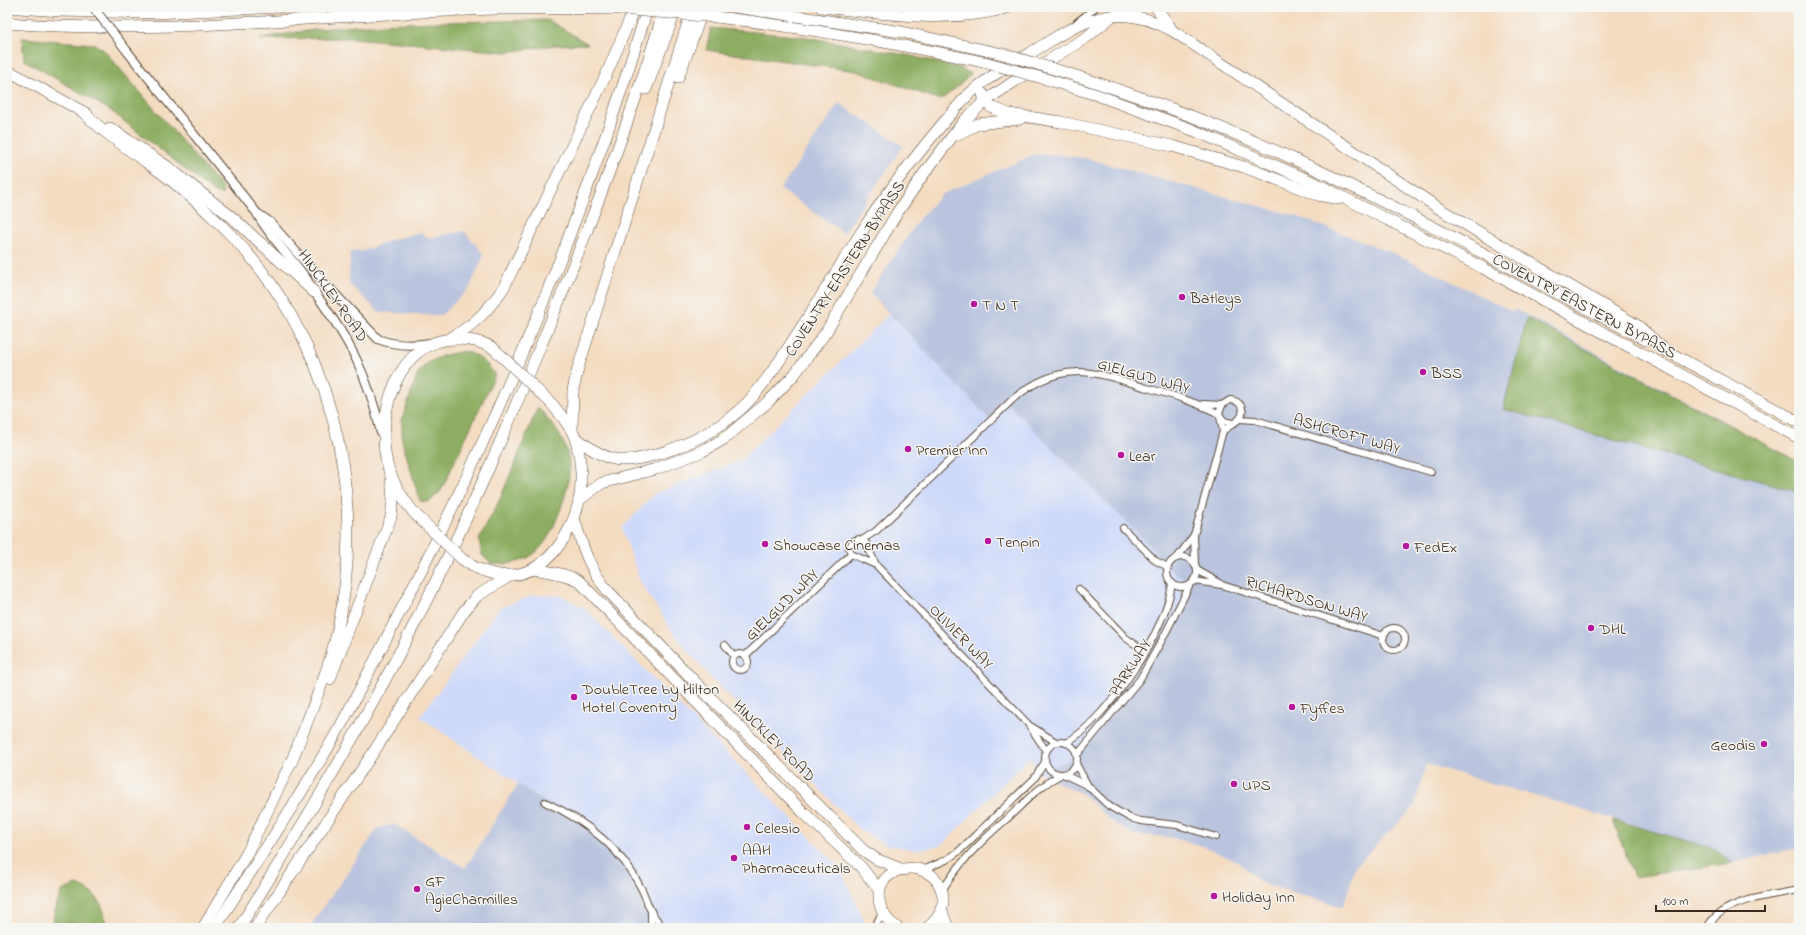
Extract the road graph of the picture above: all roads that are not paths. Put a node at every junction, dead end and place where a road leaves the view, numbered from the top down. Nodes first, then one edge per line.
1 (7, 7) edge
2 (93, 7) edge
3 (280, 7) edge
4 (635, 7) edge
5 (648, 7) edge
6 (665, 7) edge
7 (677, 7) edge
8 (693, 7) edge
9 (704, 7) edge
10 (735, 7) edge
11 (821, 7) edge
12 (1010, 7) edge
13 (1096, 7) edge
14 (1120, 7) edge
15 (1156, 7) edge
16 (1112, 16) junction
17 (7, 23) edge
18 (1069, 28) junction
19 (1173, 31) junction
20 (7, 70) edge
21 (984, 82) junction
22 (985, 101) junction
23 (82, 111) junction
24 (1029, 118) junction
25 (622, 141) junction
26 (945, 145) junction
27 (640, 175) junction
28 (1355, 202) junction
29 (256, 212) junction
30 (314, 292) junction
31 (449, 339) junction
32 (431, 343) junction
33 (1666, 351) junction
34 (1201, 404) junction
35 (1222, 405) junction
36 (1243, 411) junction
37 (1220, 415) junction
38 (1240, 419) junction
39 (1254, 420) junction
40 (1799, 422) edge
41 (1232, 423) junction
42 (1223, 431) junction
43 (573, 434) junction
44 (1799, 438) edge
45 (385, 449) junction
46 (1431, 472) dead end
47 (391, 475) junction
48 (579, 500) junction
49 (574, 518) junction
50 (1123, 528) dead end
51 (876, 531) junction
52 (1194, 535) junction
53 (862, 540) junction
54 (867, 548) junction
55 (851, 554) junction
56 (860, 557) junction
57 (1177, 558) junction
58 (876, 565) junction
59 (1168, 567) junction
60 (1196, 568) junction
61 (534, 569) junction
62 (511, 575) junction
63 (1172, 583) junction
64 (1192, 583) junction
65 (1222, 585) junction
66 (1079, 589) dead end
67 (1384, 636) dead end
68 (725, 645) dead end
69 (1145, 651) junction
70 (734, 656) junction
71 (745, 656) junction
72 (1029, 725) junction
73 (1056, 742) junction
74 (1066, 743) junction
75 (1046, 751) junction
76 (1077, 755) junction
77 (1045, 762) junction
78 (291, 763) junction
79 (1076, 764) junction
80 (1063, 775) junction
81 (1088, 786) junction
82 (545, 802) dead end
83 (1216, 837) dead end
84 (904, 870) junction
85 (923, 870) junction
86 (1799, 890) edge
87 (880, 891) junction
88 (942, 891) junction
89 (941, 910) junction
90 (651, 911) junction
91 (882, 913) junction
92 (203, 928) edge
93 (215, 928) edge
94 (239, 928) edge
95 (255, 928) edge
96 (651, 928) edge
97 (663, 928) edge
98 (874, 928) edge
99 (898, 928) edge
100 (926, 928) edge
101 (948, 928) edge
102 (1707, 928) edge

1 - 3 highway
2 - 29 main road, HINCKLEY ROAD, bridge
4 - 31 highway
5 - 93 highway
6 - 25 highway
7 - 25 highway
8 - 27 highway
9 - 27 highway
10 - 33 highway, bridge
11 - 12 highway
13 - 18 street
14 - 16 street
15 - 19 highway
16 - 18 highway, COVENTRY EASTERN BYPASS
16 - 19 highway, COVENTRY EASTERN BYPASS
16 - 22 highway, COVENTRY EASTERN BYPASS
17 - 28 highway, bridge
18 - 21 highway, COVENTRY EASTERN BYPASS
19 - 33 highway, COVENTRY EASTERN BYPASS
20 - 23 highway
21 - 22 highway
21 - 43 highway, COVENTRY EASTERN BYPASS
22 - 24 highway
22 - 26 highway, COVENTRY EASTERN BYPASS
23 - 30 highway
23 - 78 highway
24 - 26 highway
24 - 28 highway
25 - 94 highway
26 - 48 highway, COVENTRY EASTERN BYPASS
27 - 43 highway
28 - 44 highway, COVENTRY EASTERN BYPASS
29 - 30 main road, HINCKLEY ROAD
29 - 32 main road, HINCKLEY ROAD
30 - 45 main road, HINCKLEY ROAD
31 - 32 highway
31 - 43 highway, bridge
32 - 45 highway
33 - 40 highway, COVENTRY EASTERN BYPASS
34 - 35 street, GIELGUD WAY
34 - 37 street, GIELGUD WAY
34 - 51 street, GIELGUD WAY
35 - 36 street, ASHCROFT WAY
35 - 37 street
36 - 38 street
36 - 39 street, ASHCROFT WAY
37 - 41 street
37 - 42 street
38 - 39 street, ASHCROFT WAY
38 - 41 street
39 - 46 street, ASHCROFT WAY
41 - 42 street
42 - 52 street
43 - 48 highway
45 - 47 highway
47 - 62 highway, bridge
47 - 78 highway
48 - 49 highway
49 - 61 highway
49 - 84 highway, HINCKLEY ROAD
50 - 59 street
51 - 53 street, GIELGUD WAY
51 - 54 street, GIELGUD WAY
52 - 57 street
52 - 60 street
53 - 54 street
53 - 55 street
54 - 56 street
54 - 58 street, OLIVIER WAY
55 - 56 street
55 - 71 street, GIELGUD WAY
56 - 58 street, OLIVIER WAY
57 - 59 street
57 - 60 street
58 - 72 street, OLIVIER WAY
59 - 63 street
60 - 64 street
60 - 65 street, RICHARDSON WAY
61 - 62 highway
61 - 87 highway, HINCKLEY ROAD
62 - 95 highway
63 - 64 street
63 - 69 street, PARKWAY
64 - 65 street, RICHARDSON WAY
64 - 76 street, PARKWAY
65 - 67 street, RICHARDSON WAY
66 - 69 street
68 - 70 street
69 - 74 street, PARKWAY
70 - 71 street, GIELGUD WAY
70 - 71 street, GIELGUD WAY
72 - 73 street, OLIVIER WAY
72 - 75 street, OLIVIER WAY
73 - 74 street
73 - 75 street
74 - 76 street
75 - 77 street
76 - 79 street
77 - 80 street
77 - 85 street
78 - 92 highway
79 - 80 street
79 - 81 street
80 - 81 street
80 - 88 street
81 - 83 street
82 - 90 street
84 - 85 highway
84 - 87 highway
85 - 88 highway
86 - 102 street
87 - 91 highway
88 - 89 highway
89 - 100 highway
89 - 101 highway
90 - 96 street
90 - 97 street
91 - 98 street
91 - 99 highway

